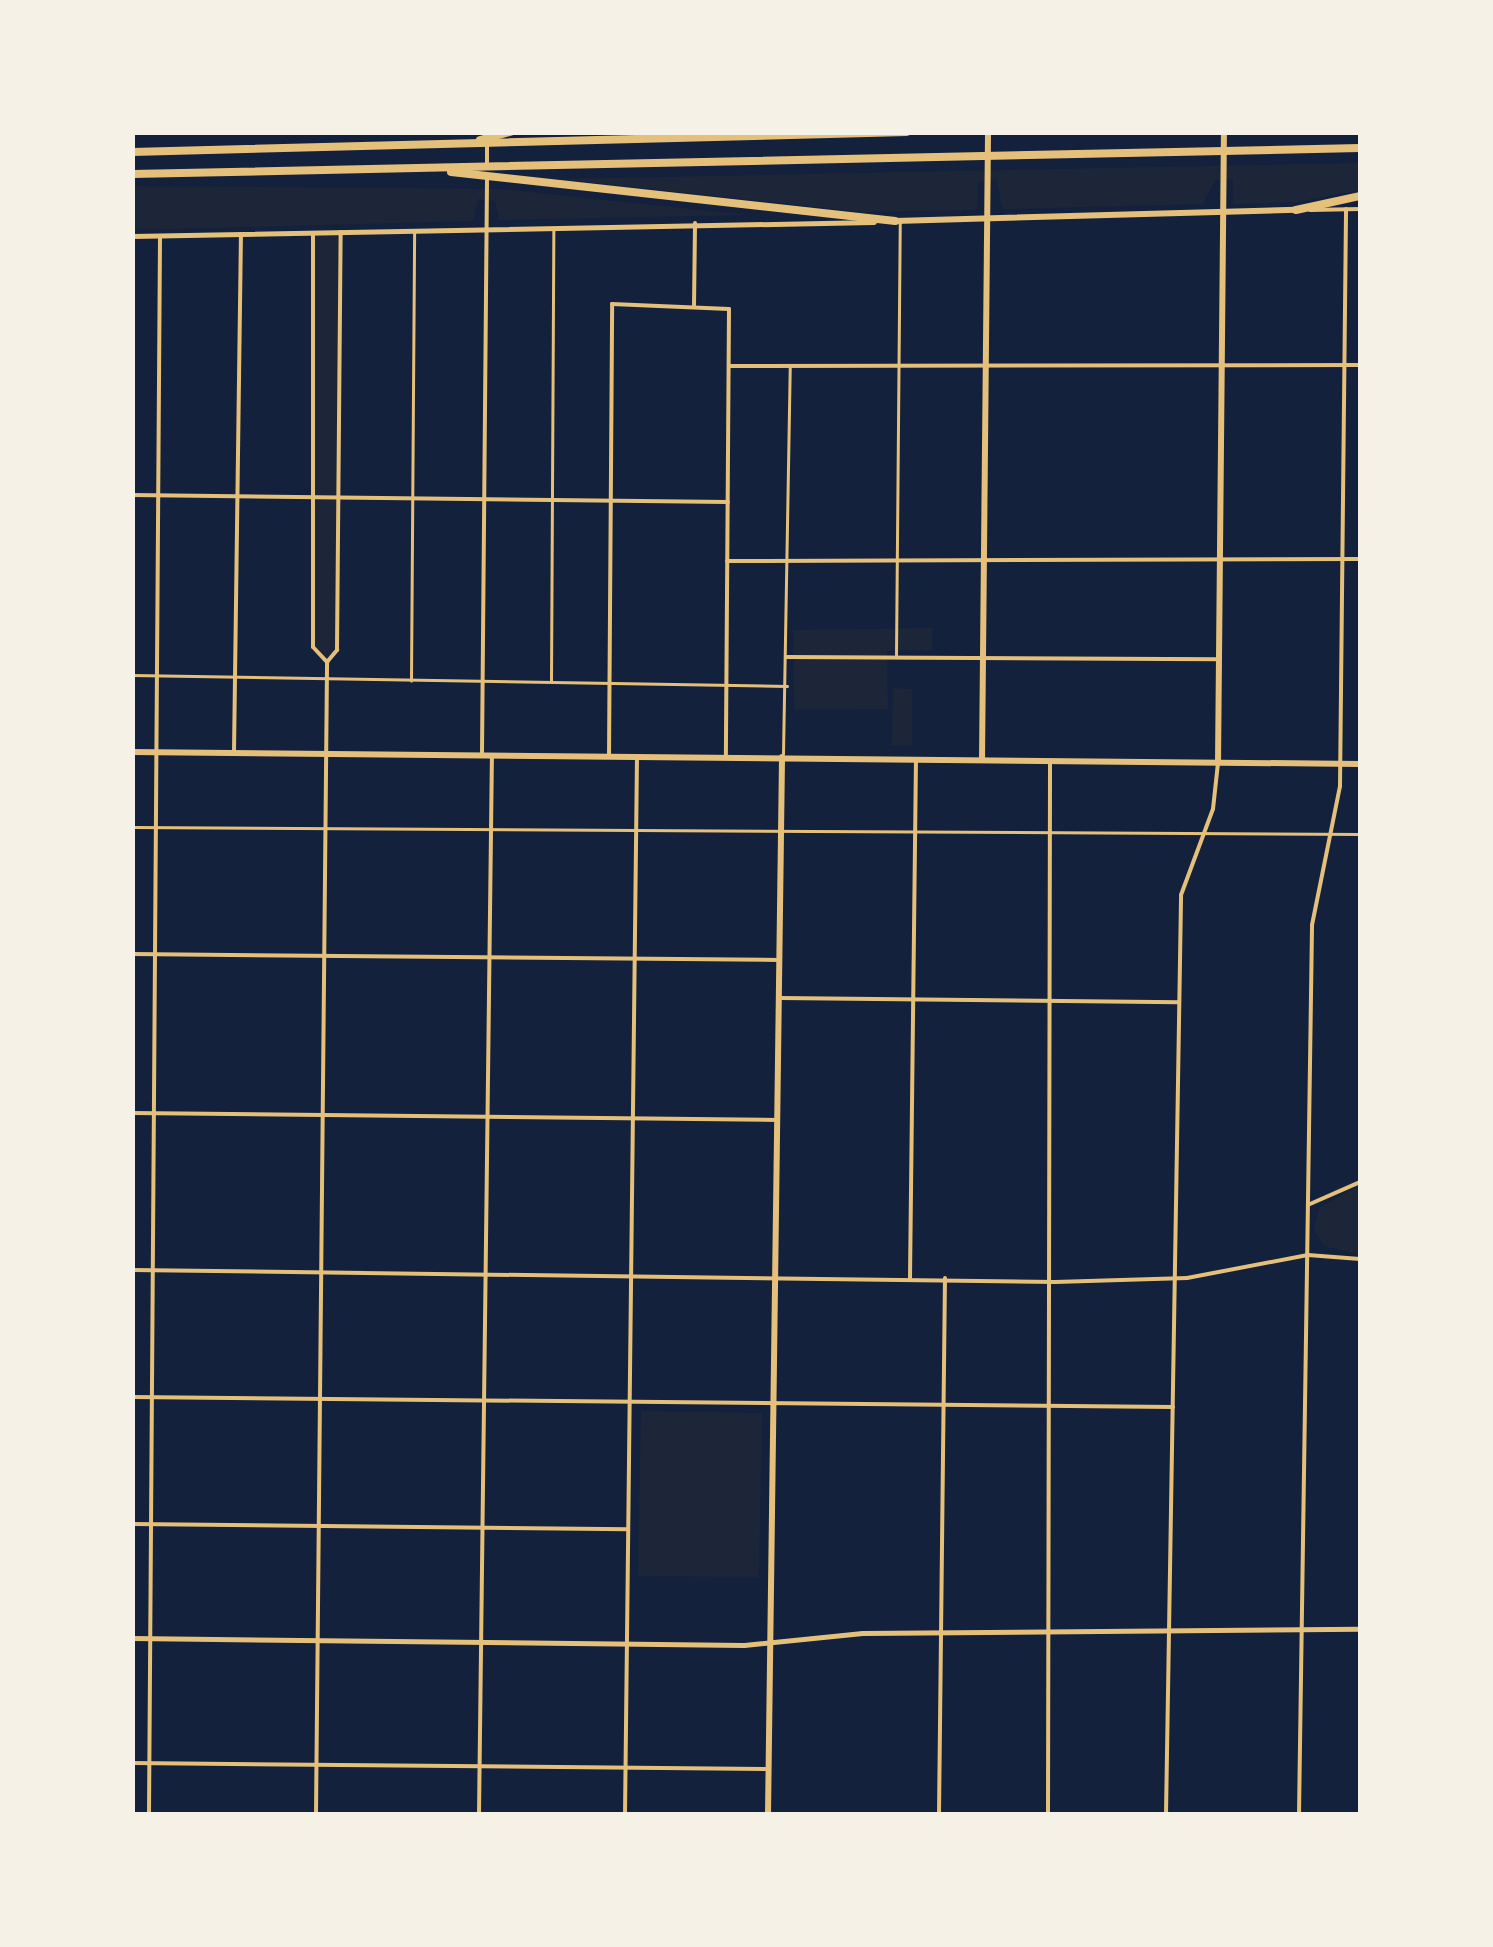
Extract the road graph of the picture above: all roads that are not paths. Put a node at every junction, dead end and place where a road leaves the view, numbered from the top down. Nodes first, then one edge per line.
1 (487, 132) edge
2 (510, 132) edge
3 (907, 132) edge
4 (988, 132) edge
5 (1224, 132) edge
6 (468, 144) junction
7 (1360, 148) edge
8 (132, 152) edge
9 (442, 169) junction
10 (132, 174) edge
11 (1360, 196) edge
12 (1360, 208) edge
13 (1346, 209) junction
14 (1296, 210) junction
15 (1224, 212) junction
16 (986, 219) junction
17 (898, 221) junction
18 (695, 223) junction
19 (553, 226) junction
20 (486, 228) junction
21 (414, 230) junction
22 (313, 232) junction
23 (341, 232) junction
24 (241, 234) junction
25 (132, 236) edge
26 (160, 236) junction
27 (694, 307) junction
28 (1360, 364) edge
29 (1344, 365) junction
30 (729, 366) junction
31 (790, 366) junction
32 (900, 366) junction
33 (985, 367) junction
34 (1222, 369) junction
35 (158, 495) junction
36 (132, 496) edge
37 (238, 496) junction
38 (313, 497) junction
39 (339, 498) junction
40 (413, 498) junction
41 (483, 499) junction
42 (552, 500) junction
43 (610, 500) junction
44 (728, 502) junction
45 (1342, 559) junction
46 (1360, 559) edge
47 (897, 560) junction
48 (727, 561) junction
49 (789, 561) junction
50 (984, 562) junction
51 (1221, 563) junction
52 (788, 656) junction
53 (896, 658) junction
54 (982, 659) junction
55 (1220, 660) junction
56 (326, 662) junction
57 (132, 675) edge
58 (157, 676) junction
59 (235, 678) junction
60 (326, 681) junction
61 (411, 682) junction
62 (482, 683) junction
63 (551, 684) junction
64 (609, 684) junction
65 (726, 686) junction
66 (787, 686) junction
67 (132, 752) edge
68 (156, 752) junction
69 (234, 752) junction
70 (326, 753) junction
71 (482, 755) junction
72 (492, 755) junction
73 (608, 756) junction
74 (636, 756) junction
75 (726, 757) junction
76 (782, 758) junction
77 (916, 760) junction
78 (982, 760) junction
79 (1050, 761) junction
80 (1218, 763) junction
81 (1340, 764) junction
82 (1360, 764) edge
83 (780, 826) junction
84 (132, 827) edge
85 (156, 828) junction
86 (916, 828) junction
87 (325, 829) junction
88 (1048, 830) junction
89 (492, 831) junction
90 (636, 831) junction
91 (1203, 832) junction
92 (1331, 833) junction
93 (1360, 834) edge
94 (132, 954) edge
95 (155, 954) junction
96 (323, 956) junction
97 (490, 957) junction
98 (634, 959) junction
99 (780, 960) junction
100 (780, 998) junction
101 (913, 999) junction
102 (1046, 1000) junction
103 (1179, 1002) junction
104 (132, 1112) edge
105 (154, 1113) junction
106 (322, 1114) junction
107 (488, 1116) junction
108 (633, 1118) junction
109 (778, 1120) junction
110 (1360, 1182) edge
111 (1309, 1205) junction
112 (1308, 1255) junction
113 (1360, 1259) edge
114 (132, 1270) edge
115 (152, 1270) junction
116 (320, 1272) junction
117 (486, 1273) junction
118 (631, 1275) junction
119 (776, 1276) junction
120 (910, 1278) junction
121 (945, 1278) junction
122 (1175, 1278) junction
123 (1042, 1281) junction
124 (132, 1397) edge
125 (152, 1397) junction
126 (319, 1399) junction
127 (484, 1400) junction
128 (630, 1402) junction
129 (774, 1403) junction
130 (944, 1405) junction
131 (1053, 1406) junction
132 (1173, 1407) junction
133 (132, 1524) edge
134 (151, 1524) junction
135 (319, 1526) junction
136 (482, 1527) junction
137 (628, 1529) junction
138 (1360, 1629) edge
139 (1303, 1633) junction
140 (941, 1634) junction
141 (1051, 1635) junction
142 (1170, 1637) junction
143 (132, 1638) edge
144 (150, 1638) junction
145 (318, 1641) junction
146 (481, 1642) junction
147 (772, 1642) junction
148 (627, 1644) junction
149 (132, 1763) edge
150 (149, 1763) junction
151 (317, 1765) junction
152 (480, 1767) junction
153 (626, 1768) junction
154 (768, 1768) junction
155 (148, 1814) edge
156 (316, 1814) edge
157 (480, 1814) edge
158 (625, 1814) edge
159 (768, 1814) edge
160 (939, 1814) edge
161 (1048, 1814) edge
162 (1166, 1814) edge
163 (1299, 1814) edge

1 - 20 street
2 - 6 highway
3 - 6 highway
4 - 16 main road
5 - 15 main road
6 - 8 highway
7 - 9 highway
9 - 10 highway
9 - 17 highway
11 - 14 highway
12 - 13 street
13 - 14 street
13 - 29 street
14 - 15 main road
15 - 16 main road
15 - 34 main road
16 - 17 main road
16 - 33 main road
17 - 18 street
17 - 32 lane
18 - 19 street
18 - 27 street
19 - 20 street
19 - 42 lane
20 - 21 street
20 - 41 street
21 - 23 street
21 - 40 lane
22 - 23 street
22 - 24 street
22 - 38 street
23 - 39 street
24 - 26 street
24 - 37 street
25 - 26 street
26 - 35 street
27 - 30 street
27 - 43 street
28 - 29 street
29 - 34 street
29 - 45 street
30 - 31 street
30 - 44 street
31 - 32 street
31 - 49 lane
32 - 33 street
32 - 47 lane
33 - 34 street
33 - 50 main road
34 - 51 main road
35 - 36 street
35 - 37 street
35 - 58 street
37 - 38 street
37 - 59 street
38 - 39 street
38 - 56 street
39 - 40 street
39 - 56 street
40 - 41 street
40 - 61 lane
41 - 42 street
41 - 62 street
42 - 43 street
42 - 63 lane
43 - 44 street
43 - 64 street
44 - 48 street
45 - 46 street
45 - 51 street
45 - 81 street
47 - 49 street
47 - 50 street
47 - 53 lane
48 - 49 street
48 - 65 street
49 - 52 lane
50 - 51 street
50 - 54 main road
51 - 55 main road
52 - 53 street
52 - 66 lane
53 - 54 street
54 - 55 street
54 - 78 main road
55 - 80 main road
56 - 60 street
57 - 58 lane
58 - 59 lane
58 - 68 street
59 - 60 lane
59 - 69 street
60 - 61 lane
60 - 70 street
61 - 62 lane
62 - 63 lane
62 - 71 street
63 - 64 lane
64 - 65 lane
64 - 73 street
65 - 66 lane
65 - 75 street
66 - 76 lane
67 - 68 main road
68 - 69 main road
68 - 85 street
69 - 70 main road
70 - 71 main road
70 - 87 street
71 - 72 main road
72 - 73 main road
72 - 89 street
73 - 74 main road
74 - 75 main road
74 - 90 street
75 - 76 main road
76 - 77 main road
76 - 83 main road
77 - 78 main road
77 - 86 street
78 - 79 main road
79 - 80 main road
79 - 88 street
80 - 81 main road
80 - 91 street
81 - 82 main road
81 - 92 street
83 - 86 lane
83 - 90 lane
83 - 99 main road
84 - 85 lane
85 - 87 lane
85 - 95 street
86 - 88 lane
86 - 101 street
87 - 89 lane
87 - 96 street
88 - 91 lane
88 - 102 street
89 - 90 lane
89 - 97 street
90 - 98 street
91 - 92 lane
91 - 103 street
92 - 93 lane
92 - 111 street
94 - 95 street
95 - 96 street
95 - 105 street
96 - 97 street
96 - 106 street
97 - 98 street
97 - 107 street
98 - 99 street
98 - 108 street
99 - 100 main road
100 - 101 street
100 - 109 main road
101 - 102 street
101 - 120 street
102 - 103 street
102 - 123 street
103 - 122 street
104 - 105 street
105 - 106 street
105 - 115 street
106 - 107 street
106 - 116 street
107 - 108 street
107 - 117 street
108 - 109 street
108 - 118 street
109 - 119 main road
110 - 111 street
111 - 112 street
112 - 113 street
112 - 122 street
112 - 139 street
114 - 115 street
115 - 116 street
115 - 125 street
116 - 117 street
116 - 126 street
117 - 118 street
117 - 127 street
118 - 119 street
118 - 128 street
119 - 120 street
119 - 129 main road
120 - 121 street
121 - 123 street
121 - 130 street
122 - 123 street
122 - 132 street
123 - 131 street
124 - 125 street
125 - 126 street
125 - 134 street
126 - 127 street
126 - 135 street
127 - 128 street
127 - 136 street
128 - 129 street
128 - 137 street
129 - 130 street
129 - 147 main road
130 - 131 street
130 - 140 street
131 - 132 street
131 - 141 street
132 - 142 street
133 - 134 street
134 - 135 street
134 - 144 street
135 - 136 street
135 - 145 street
136 - 137 street
136 - 146 street
137 - 148 street
138 - 139 street
139 - 142 street
139 - 163 street
140 - 141 street
140 - 147 street
140 - 160 street
141 - 142 street
141 - 161 street
142 - 162 street
143 - 144 street
144 - 145 street
144 - 150 street
145 - 146 street
145 - 151 street
146 - 148 street
146 - 152 street
147 - 148 street
147 - 154 main road
148 - 153 street
149 - 150 street
150 - 151 street
150 - 155 street
151 - 152 street
151 - 156 street
152 - 153 street
152 - 157 street
153 - 154 street
153 - 158 street
154 - 159 main road

